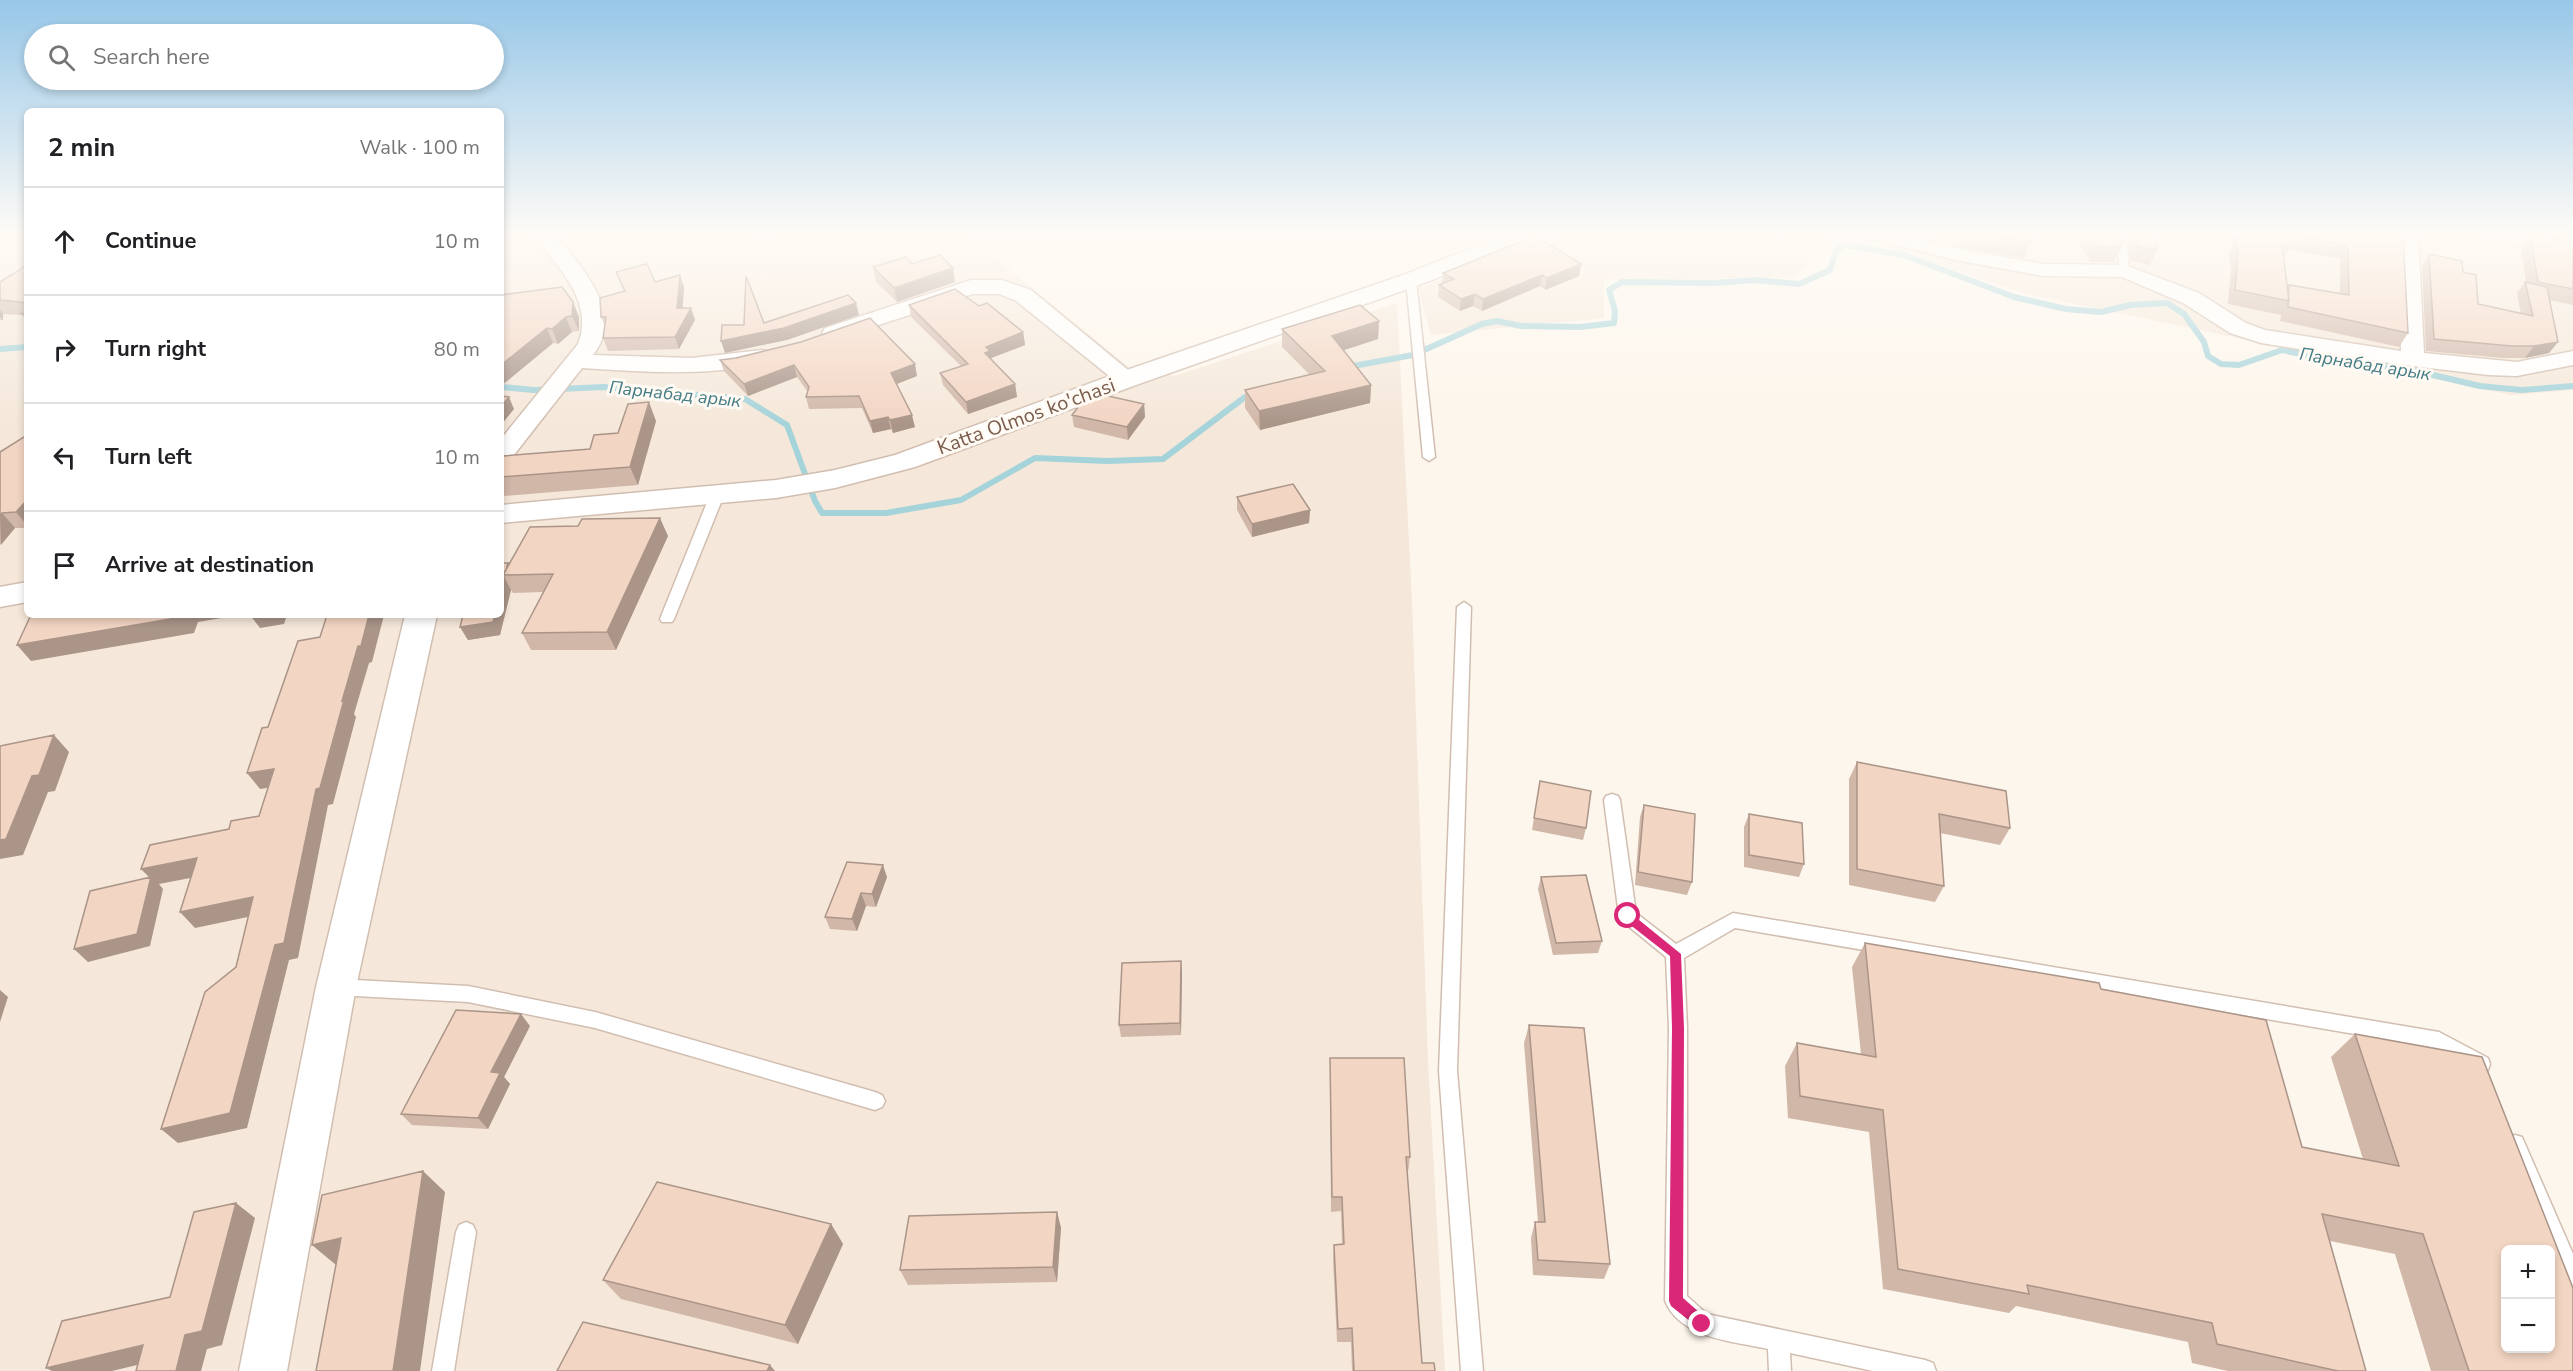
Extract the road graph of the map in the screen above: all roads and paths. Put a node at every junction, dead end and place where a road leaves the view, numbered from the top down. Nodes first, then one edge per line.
1 (586, 297) edge
2 (941, 297) edge
3 (1025, 297) edge
4 (1362, 297) edge
5 (1413, 297) edge
6 (2189, 297) edge
7 (2411, 297) edge
8 (815, 339) edge
9 (785, 350) edge
10 (2413, 358) junction
11 (2573, 358) edge
12 (575, 361) junction
13 (1127, 379) junction
14 (504, 451) edge
15 (1429, 457) dead end
16 (717, 495) junction
17 (504, 514) edge
18 (24, 593) edge
19 (0, 597) edge
20 (1464, 607) dead end
21 (420, 618) edge
22 (667, 620) dead end
23 (1612, 800) dead end
24 (1675, 954) junction
25 (336, 987) junction
26 (2490, 1085) edge
27 (875, 1101) dead end
28 (2509, 1128) edge
29 (466, 1232) dead end
30 (2573, 1279) edge
31 (1778, 1339) junction
32 (263, 1371) edge
33 (443, 1371) edge
34 (1472, 1371) edge
35 (1780, 1371) edge
36 (1925, 1371) edge

1 - 12 street
2 - 8 street
3 - 13 street
4 - 13 street, Katta Olmos ko'chasi
5 - 15 lane
6 - 10 street
7 - 10 street
9 - 12 street
10 - 11 street
12 - 14 street
13 - 16 street, Katta Olmos ko'chasi
16 - 17 street, Katta Olmos ko'chasi
16 - 22 lane
18 - 19 street
20 - 34 lane
21 - 25 street
23 - 24 lane
24 - 26 lane
24 - 31 lane
25 - 27 lane
25 - 32 street
28 - 30 lane
29 - 33 lane
31 - 35 lane
31 - 36 lane

